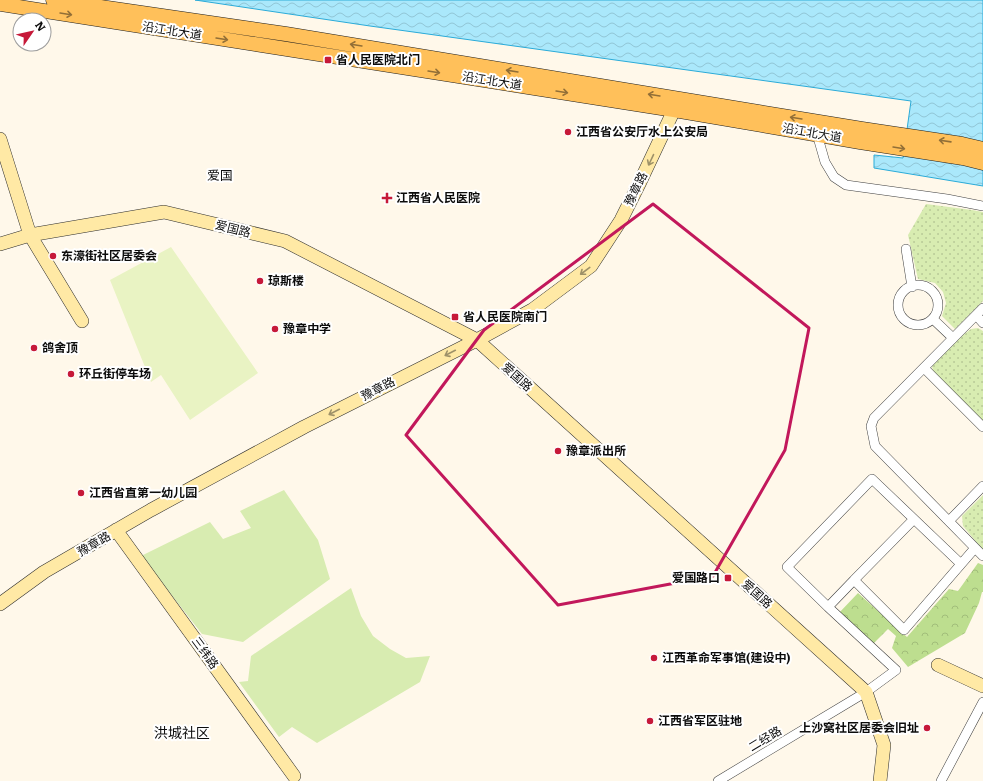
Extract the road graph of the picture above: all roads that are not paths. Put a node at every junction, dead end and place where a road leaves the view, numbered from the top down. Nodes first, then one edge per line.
1 (53, 0) edge
2 (0, 4) edge
3 (675, 104) junction
4 (817, 128) junction
5 (861, 136) junction
6 (0, 139) edge
7 (983, 149) edge
8 (983, 163) edge
9 (983, 206) edge
10 (30, 235) junction
11 (0, 244) edge
12 (906, 249) dead end
13 (912, 287) junction
14 (983, 308) edge
15 (976, 315) junction
16 (932, 318) junction
17 (82, 321) dead end
18 (983, 323) edge
19 (953, 338) junction
20 (477, 340) junction
21 (924, 368) junction
22 (983, 427) edge
23 (983, 486) edge
24 (914, 519) junction
25 (949, 521) junction
26 (116, 530) junction
27 (975, 548) junction
28 (983, 556) edge
29 (961, 564) junction
30 (854, 580) junction
31 (0, 604) edge
32 (828, 607) junction
33 (938, 665) dead end
34 (983, 686) edge
35 (866, 692) junction
36 (983, 702) edge
37 (294, 776) dead end
38 (718, 781) edge
39 (880, 781) edge
40 (941, 781) edge

3 -> 1 main road, 沿江北大道
2 -> 3 main road, 沿江北大道
3 - 4 main road, 沿江北大道
3 -> 20 street, 豫章路
4 - 5 main road, 沿江北大道
4 - 9 street
7 -> 5 main road, 沿江北大道
5 -> 8 main road, 沿江北大道
6 - 10 street
10 - 11 street, 爱国路
10 - 17 street
10 - 20 street, 爱国路
12 - 13 street
13 - 16 street
13 - 16 street
14 - 15 street
15 - 18 street
15 - 19 street
16 - 19 street
19 - 21 street
20 -> 26 street, 豫章路
20 - 35 street, 爱国路
21 - 22 street
21 - 25 street
23 - 25 street
24 - 29 street
24 - 30 street
24 - 32 street
25 - 27 street
26 - 31 street, 豫章路
26 - 37 street, 三纬路
27 - 28 street
27 - 29 street
29 - 30 street
30 - 32 street
32 - 35 street, 二经路
33 - 34 street
35 - 38 street, 二经路
35 - 39 street, 爱国路
36 - 40 street

